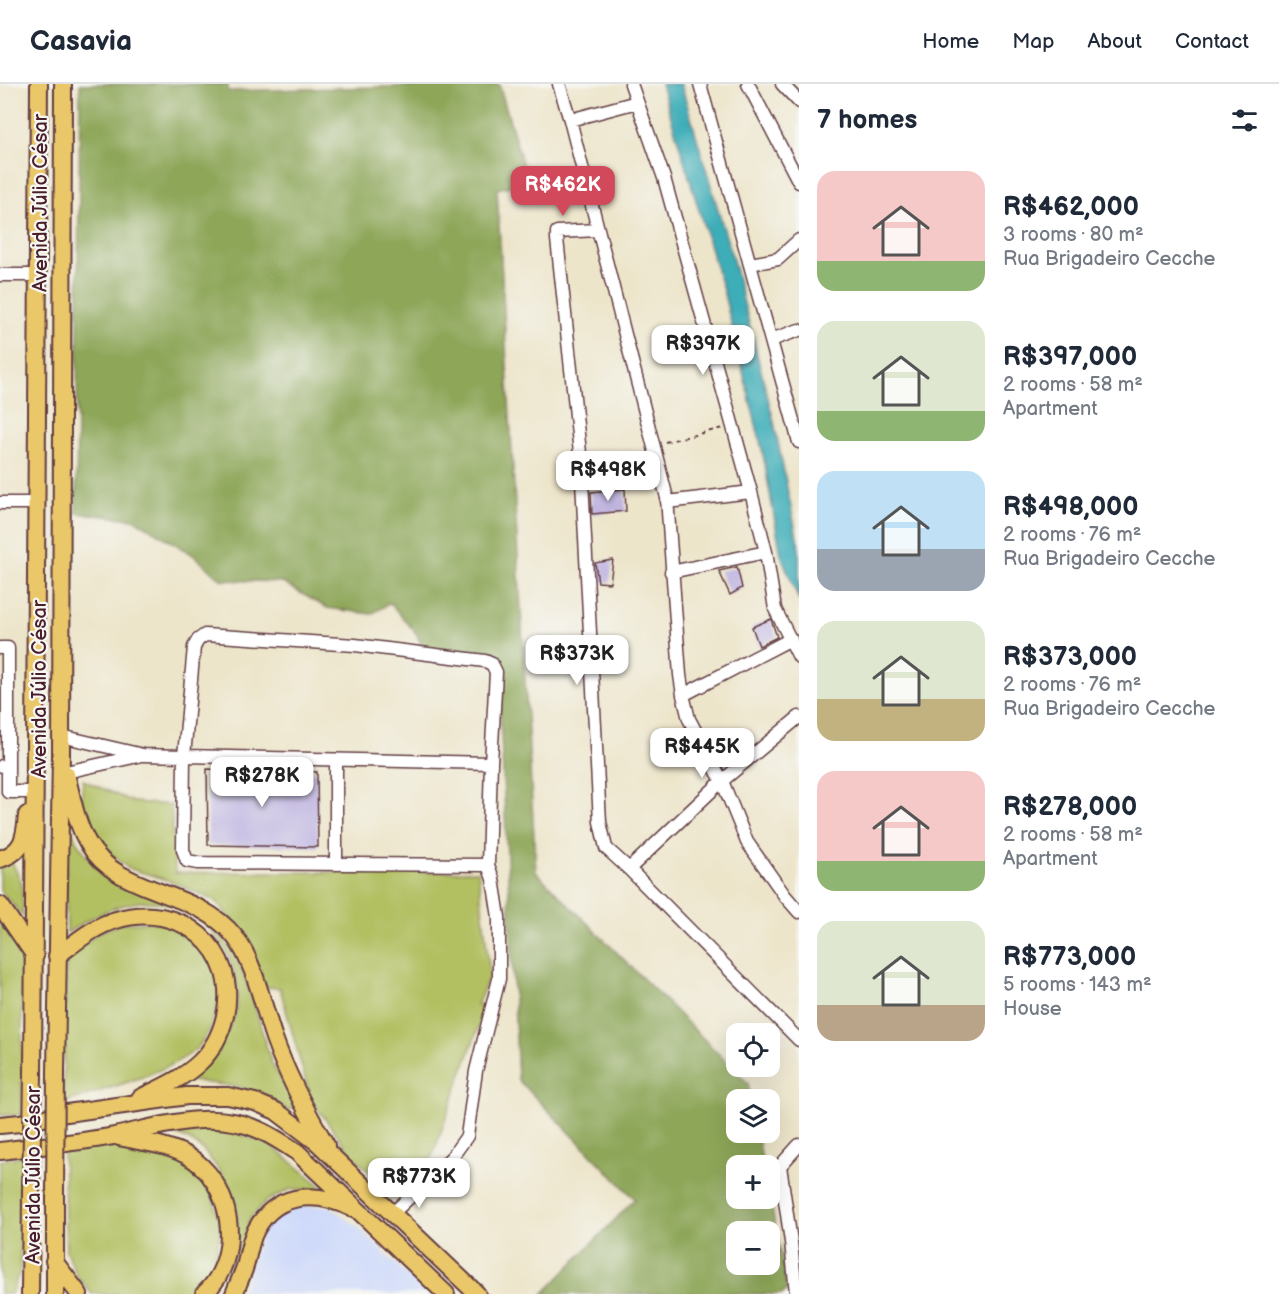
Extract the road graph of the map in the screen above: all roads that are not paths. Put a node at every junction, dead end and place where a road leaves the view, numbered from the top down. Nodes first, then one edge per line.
1 (39, 84) edge
2 (63, 84) edge
3 (559, 84) edge
4 (631, 84) edge
5 (700, 84) edge
6 (748, 84) edge
7 (782, 84) edge
8 (637, 102) junction
9 (799, 102) edge
10 (570, 120) junction
11 (799, 182) edge
12 (598, 230) junction
13 (799, 240) edge
14 (750, 264) junction
15 (0, 275) edge
16 (37, 275) junction
17 (799, 330) edge
18 (771, 340) junction
19 (799, 442) edge
20 (751, 492) junction
21 (667, 502) junction
22 (0, 503) edge
23 (36, 503) junction
24 (766, 552) junction
25 (672, 572) junction
26 (791, 639) junction
27 (0, 648) edge
28 (799, 657) edge
29 (682, 695) junction
30 (799, 717) edge
31 (36, 729) junction
32 (61, 736) junction
33 (61, 755) junction
34 (143, 755) junction
35 (184, 756) junction
36 (336, 760) junction
37 (491, 763) junction
38 (4, 766) edge
39 (66, 772) junction
40 (722, 781) junction
41 (28, 792) junction
42 (0, 859) edge
43 (336, 864) junction
44 (488, 865) junction
45 (629, 869) junction
46 (0, 905) edge
47 (799, 912) edge
48 (35, 956) junction
49 (57, 956) junction
50 (799, 1040) edge
51 (127, 1104) junction
52 (0, 1125) edge
53 (113, 1136) junction
54 (799, 1145) edge
55 (0, 1151) edge
56 (332, 1156) junction
57 (360, 1211) junction
58 (392, 1214) junction
59 (795, 1238) edge
60 (54, 1261) junction
61 (30, 1286) edge
62 (797, 1292) edge
63 (22, 1294) edge
64 (55, 1294) edge
65 (79, 1294) edge
66 (204, 1294) edge
67 (234, 1294) edge
68 (446, 1294) edge
69 (477, 1294) edge

1 - 16 main road, Avenida Júlio César
2 - 32 main road, Avenida Júlio César
3 - 10 street
4 - 8 street
5 - 14 street
6 - 11 street
7 - 9 street
8 - 10 street
8 - 20 street
10 - 12 street
12 - 21 street
12 - 45 street
13 - 14 street
14 - 18 street
15 - 16 street
16 - 23 main road, Avenida Júlio César
17 - 18 street
18 - 19 street
20 - 21 street
20 - 24 street
21 - 25 street
22 - 23 street
23 - 31 main road, Avenida Júlio César
24 - 25 street
24 - 26 street
25 - 29 street
26 - 28 street
26 - 29 street
27 - 38 street
29 - 40 street
30 - 40 street
31 - 41 main road
31 - 48 main road, Avenida Júlio César
32 - 33 main road, Avenida Júlio César
32 - 34 street
33 - 39 main road
33 - 49 main road, Avenida Júlio César
34 - 35 street
34 - 39 street
35 - 36 street
35 - 37 street
35 - 43 street
36 - 37 street
36 - 43 street
37 - 44 street
38 - 41 street
39 - 56 main road
40 - 45 street
40 - 47 street
41 - 42 main road
43 - 44 street
44 - 58 street
45 - 50 street
46 - 48 main road
48 - 61 main road, Avenida Júlio César, bridge
49 - 51 main road
49 - 60 main road, Avenida Júlio César, bridge
51 - 52 main road
51 - 56 main road
53 - 55 main road
53 - 57 main road
53 - 66 main road
54 - 59 street
56 - 58 main road
57 - 67 main road
57 - 68 main road
58 - 69 main road
59 - 62 street
60 - 64 main road, Avenida Júlio César
60 - 65 main road
61 - 63 main road

